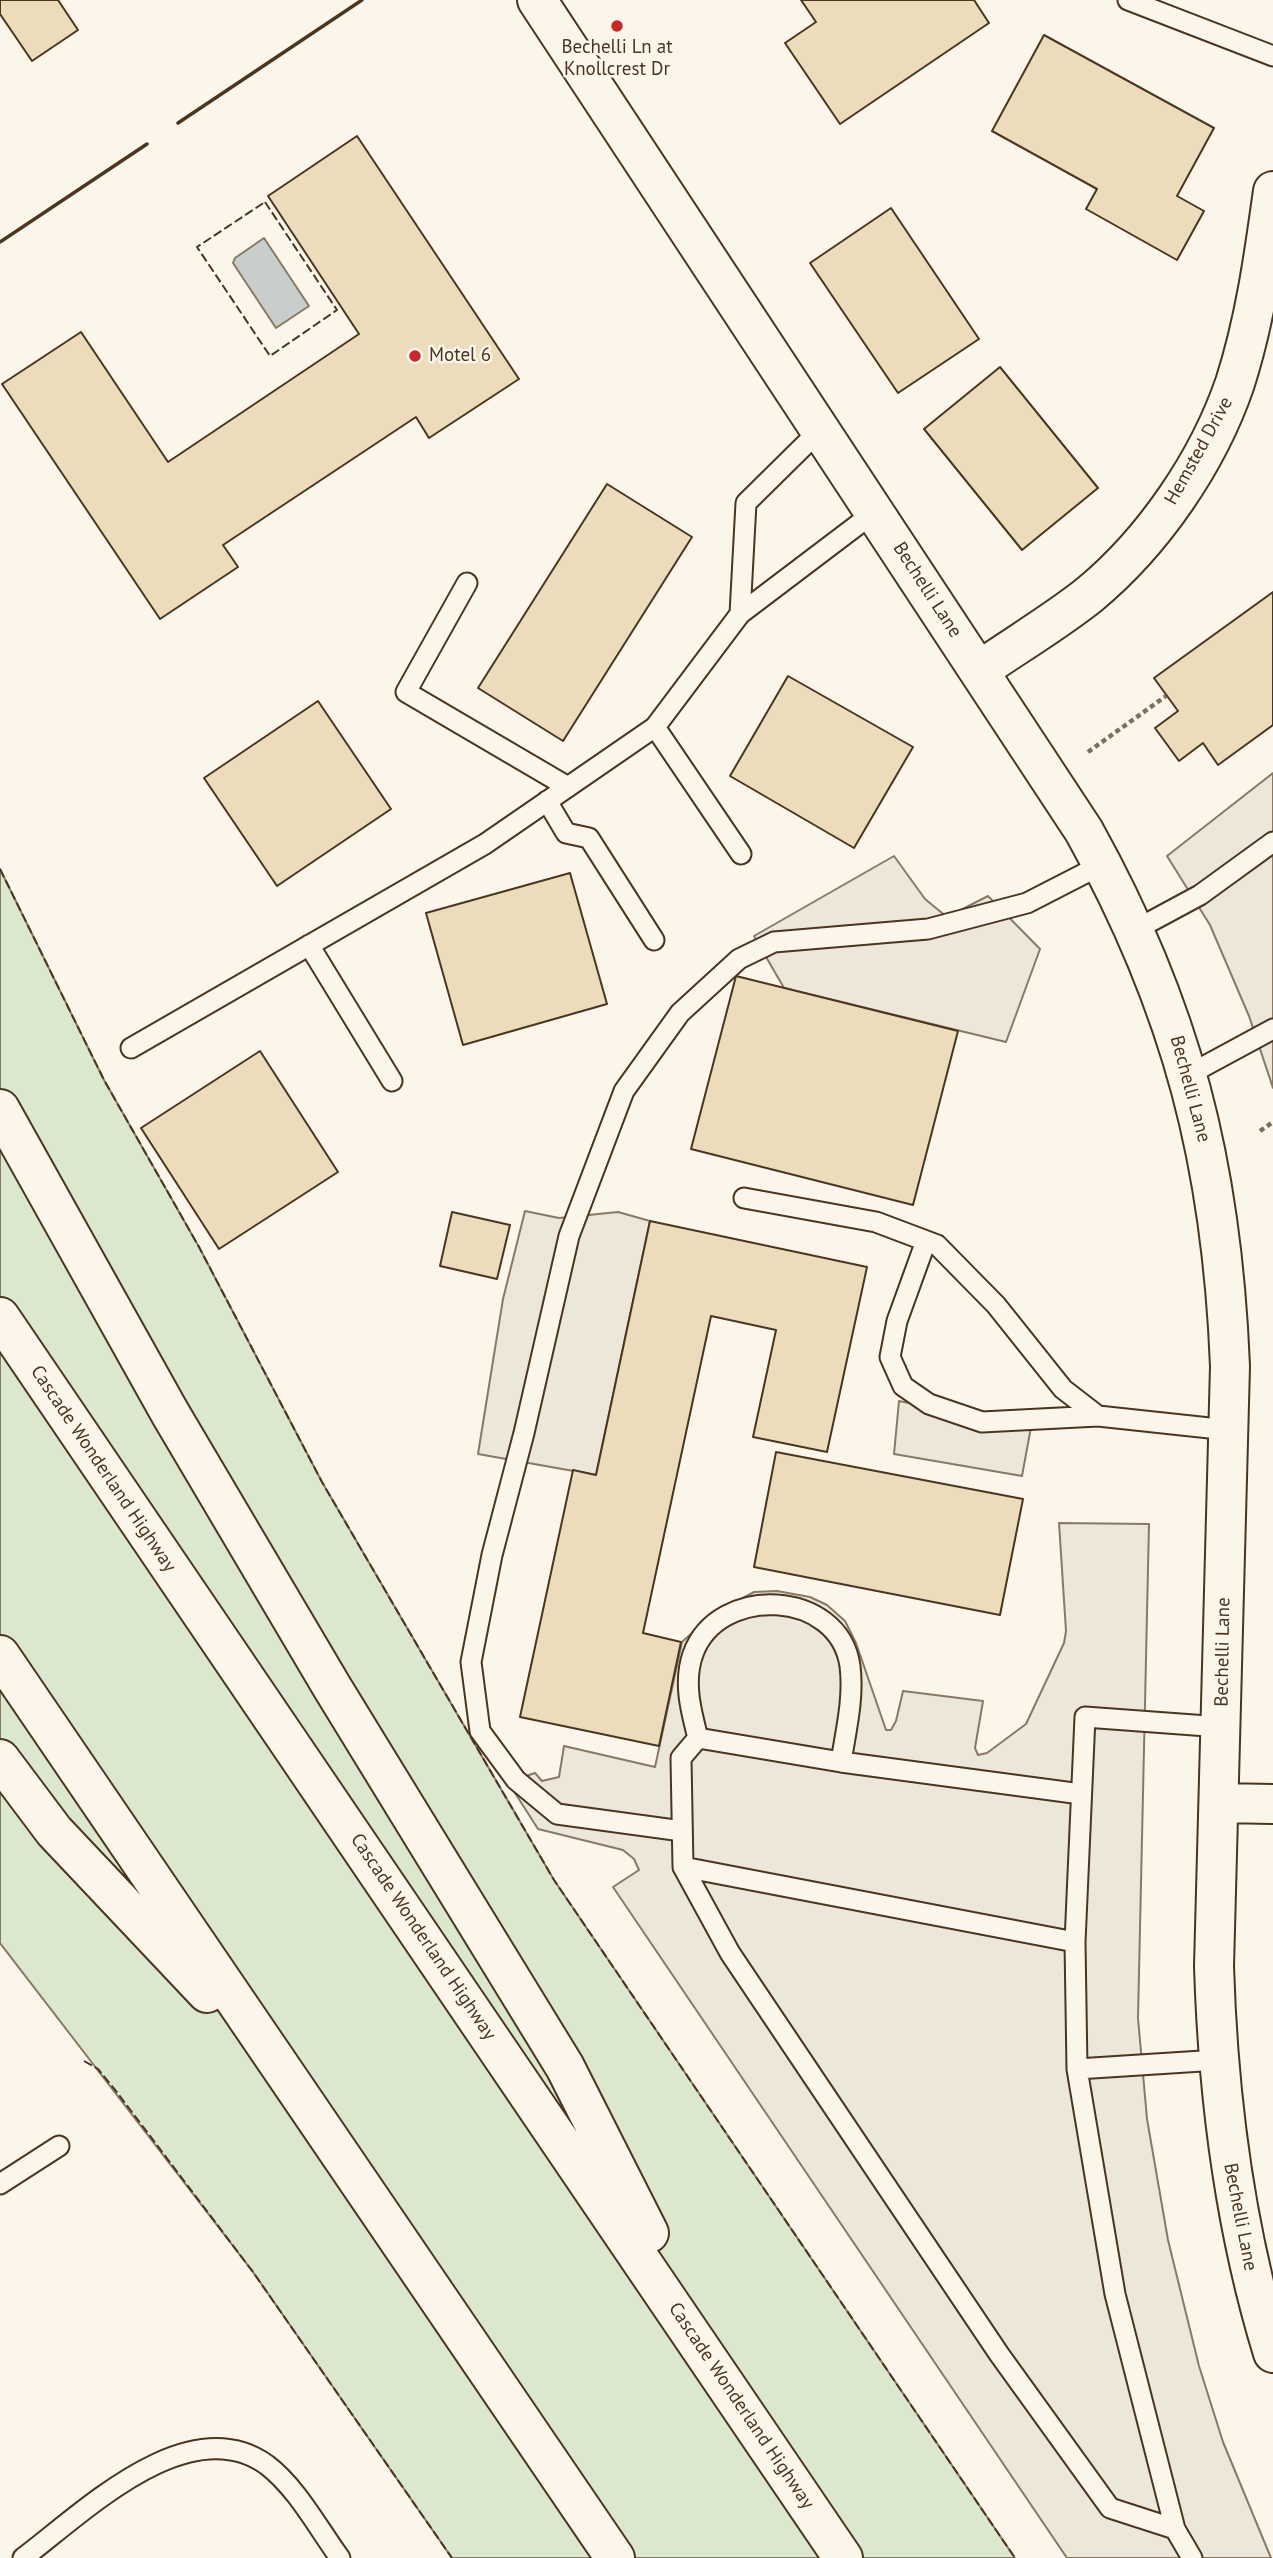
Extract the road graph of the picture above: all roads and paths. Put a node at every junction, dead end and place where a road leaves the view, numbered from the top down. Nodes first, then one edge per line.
1 (537, 0) edge
2 (1128, 0) edge
3 (1273, 56) edge
4 (1273, 191) edge
5 (821, 429) junction
6 (876, 512) junction
7 (467, 583) dead end
8 (740, 614) junction
9 (980, 670) junction
10 (1166, 695) dead end
11 (655, 727) junction
12 (1088, 752) dead end
13 (568, 787) junction
14 (547, 801) junction
15 (1273, 842) edge
16 (741, 854) dead end
17 (1103, 864) junction
18 (1135, 930) junction
19 (654, 940) dead end
20 (309, 945) junction
21 (1273, 1029) edge
22 (131, 1048) dead end
23 (1188, 1075) junction
24 (392, 1081) dead end
25 (0, 1109) edge
26 (1273, 1122) edge
27 (1260, 1131) dead end
28 (744, 1198) dead end
29 (926, 1241) junction
30 (0, 1317) edge
31 (1098, 1416) junction
32 (1228, 1430) junction
33 (0, 1654) edge
34 (1221, 1727) junction
35 (698, 1738) junction
36 (0, 1759) edge
37 (841, 1762) junction
38 (1081, 1794) junction
39 (1220, 1803) junction
40 (1273, 1804) edge
41 (682, 1831) junction
42 (683, 1867) junction
43 (1075, 1942) junction
44 (1218, 2060) junction
45 (1077, 2069) junction
46 (295, 2086) junction
47 (59, 2146) dead end
48 (0, 2184) edge
49 (1273, 2353) edge
50 (721, 2375) junction
51 (1175, 2529) junction
52 (23, 2558) edge
53 (340, 2558) edge
54 (615, 2558) edge
55 (843, 2558) edge
56 (1192, 2558) edge

1 - 5 main road, Bechelli Lane
2 - 3 lane
4 - 9 main road, Hemsted Drive
5 - 6 main road, Bechelli Lane
5 - 8 lane
6 - 8 lane
6 - 9 main road, Bechelli Lane
7 - 13 lane
8 - 11 lane
9 - 17 main road, Bechelli Lane
10 - 12 path
11 - 13 lane
11 - 16 lane
13 - 14 lane
14 - 19 lane
14 - 20 lane
15 - 18 lane
17 - 18 main road, Bechelli Lane
17 - 41 lane
18 - 23 main road, Bechelli Lane
20 - 22 lane
20 - 24 lane
21 - 23 lane
23 - 32 main road, Bechelli Lane
25 - 50 main road
26 - 27 path
28 - 29 lane
29 - 31 lane
29 - 31 lane
30 - 50 main road, Cascade Wonderland Highway
31 - 32 lane
32 - 34 main road, Bechelli Lane
33 - 46 main road
34 - 38 lane
34 - 39 main road, Bechelli Lane
35 - 37 lane
35 - 37 lane
35 - 41 lane
36 - 46 main road
37 - 38 lane
38 - 43 lane
39 - 40 main road
39 - 44 main road, Bechelli Lane
41 - 42 lane
42 - 43 lane
42 - 51 lane
43 - 45 lane
44 - 45 lane
44 - 49 main road, Bechelli Lane
45 - 51 lane
46 - 54 main road
47 - 48 lane
50 - 55 main road, Cascade Wonderland Highway
51 - 56 lane
52 - 53 lane

